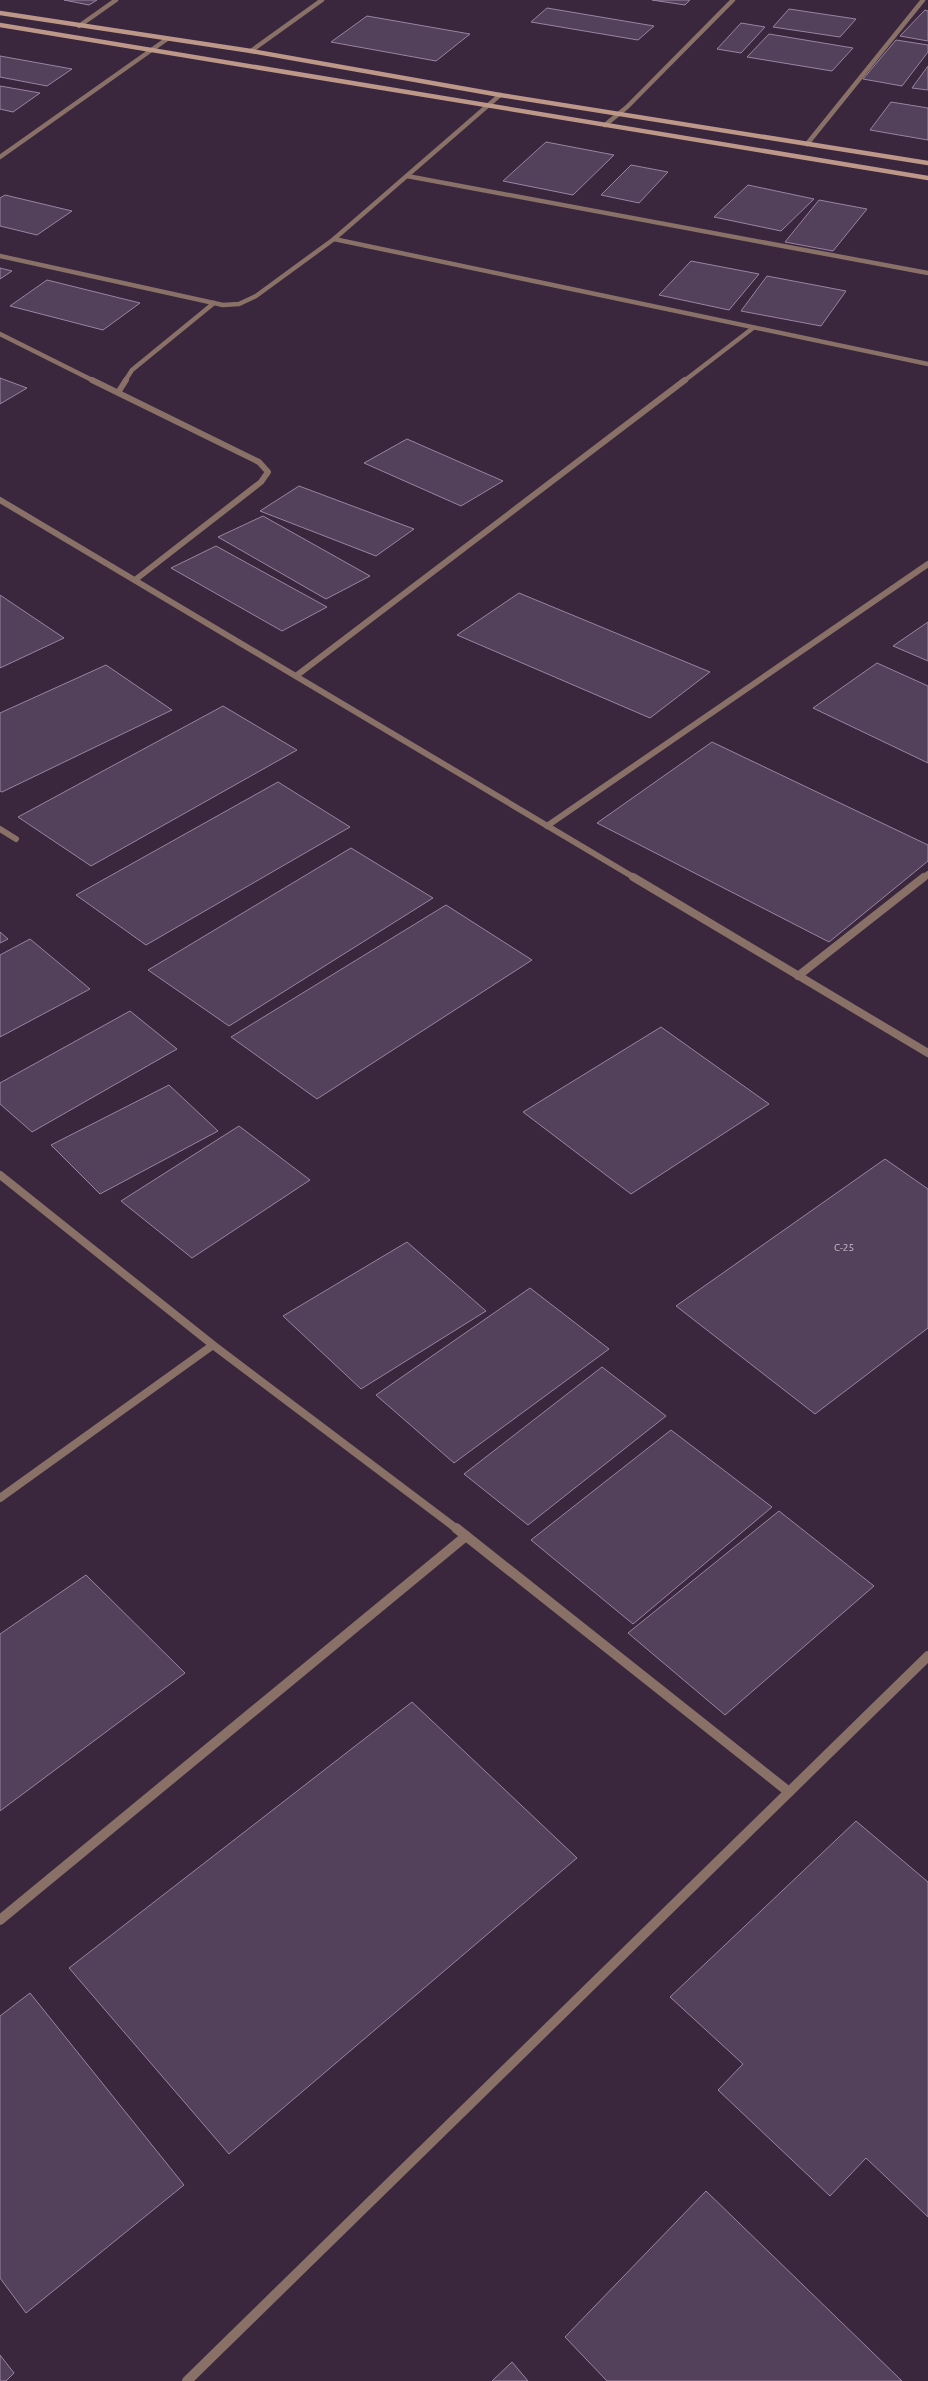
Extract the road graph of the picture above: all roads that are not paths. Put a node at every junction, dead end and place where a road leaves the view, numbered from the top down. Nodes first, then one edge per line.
1 (116, 0) edge
2 (322, 0) edge
3 (733, 0) edge
4 (923, 0) edge
5 (0, 13) edge
6 (0, 25) edge
7 (78, 26) junction
8 (167, 39) junction
9 (152, 50) junction
10 (251, 51) junction
11 (500, 95) junction
12 (488, 106) junction
13 (619, 113) junction
14 (605, 125) junction
15 (807, 144) junction
16 (0, 157) edge
17 (928, 163) edge
18 (407, 176) junction
19 (928, 178) edge
20 (334, 239) junction
21 (0, 256) edge
22 (928, 273) edge
23 (214, 303) junction
24 (753, 328) junction
25 (0, 334) edge
26 (928, 364) edge
27 (119, 391) junction
28 (0, 500) edge
29 (928, 564) edge
30 (135, 580) junction
31 (296, 676) junction
32 (547, 826) junction
33 (0, 829) edge
34 (16, 839) dead end
35 (928, 874) edge
36 (798, 976) junction
37 (928, 1053) edge
38 (0, 1175) edge
39 (213, 1345) junction
40 (0, 1498) edge
41 (466, 1536) junction
42 (928, 1656) edge
43 (789, 1792) junction
44 (0, 1920) edge
45 (187, 2381) edge

1 - 7 street
2 - 10 street
3 - 13 street
4 - 15 street
5 - 7 street
6 - 9 street
7 - 8 street
8 - 9 street
8 - 10 street
9 - 12 street
9 - 16 street
10 - 11 street
11 - 12 street
11 - 13 street
12 - 14 street
12 - 18 street
13 - 14 street
13 - 15 street
14 - 19 street
15 - 17 street
18 - 20 street
18 - 22 street
20 - 23 street
20 - 24 street
21 - 23 street
23 - 27 street
24 - 26 street
24 - 31 street
25 - 27 street
27 - 30 street
28 - 30 street
29 - 32 street
30 - 31 street
31 - 32 street
32 - 36 street
33 - 34 street
35 - 36 street
36 - 37 street
38 - 39 street
39 - 40 street
39 - 41 street
41 - 43 street
41 - 44 street
42 - 43 street
43 - 45 street

